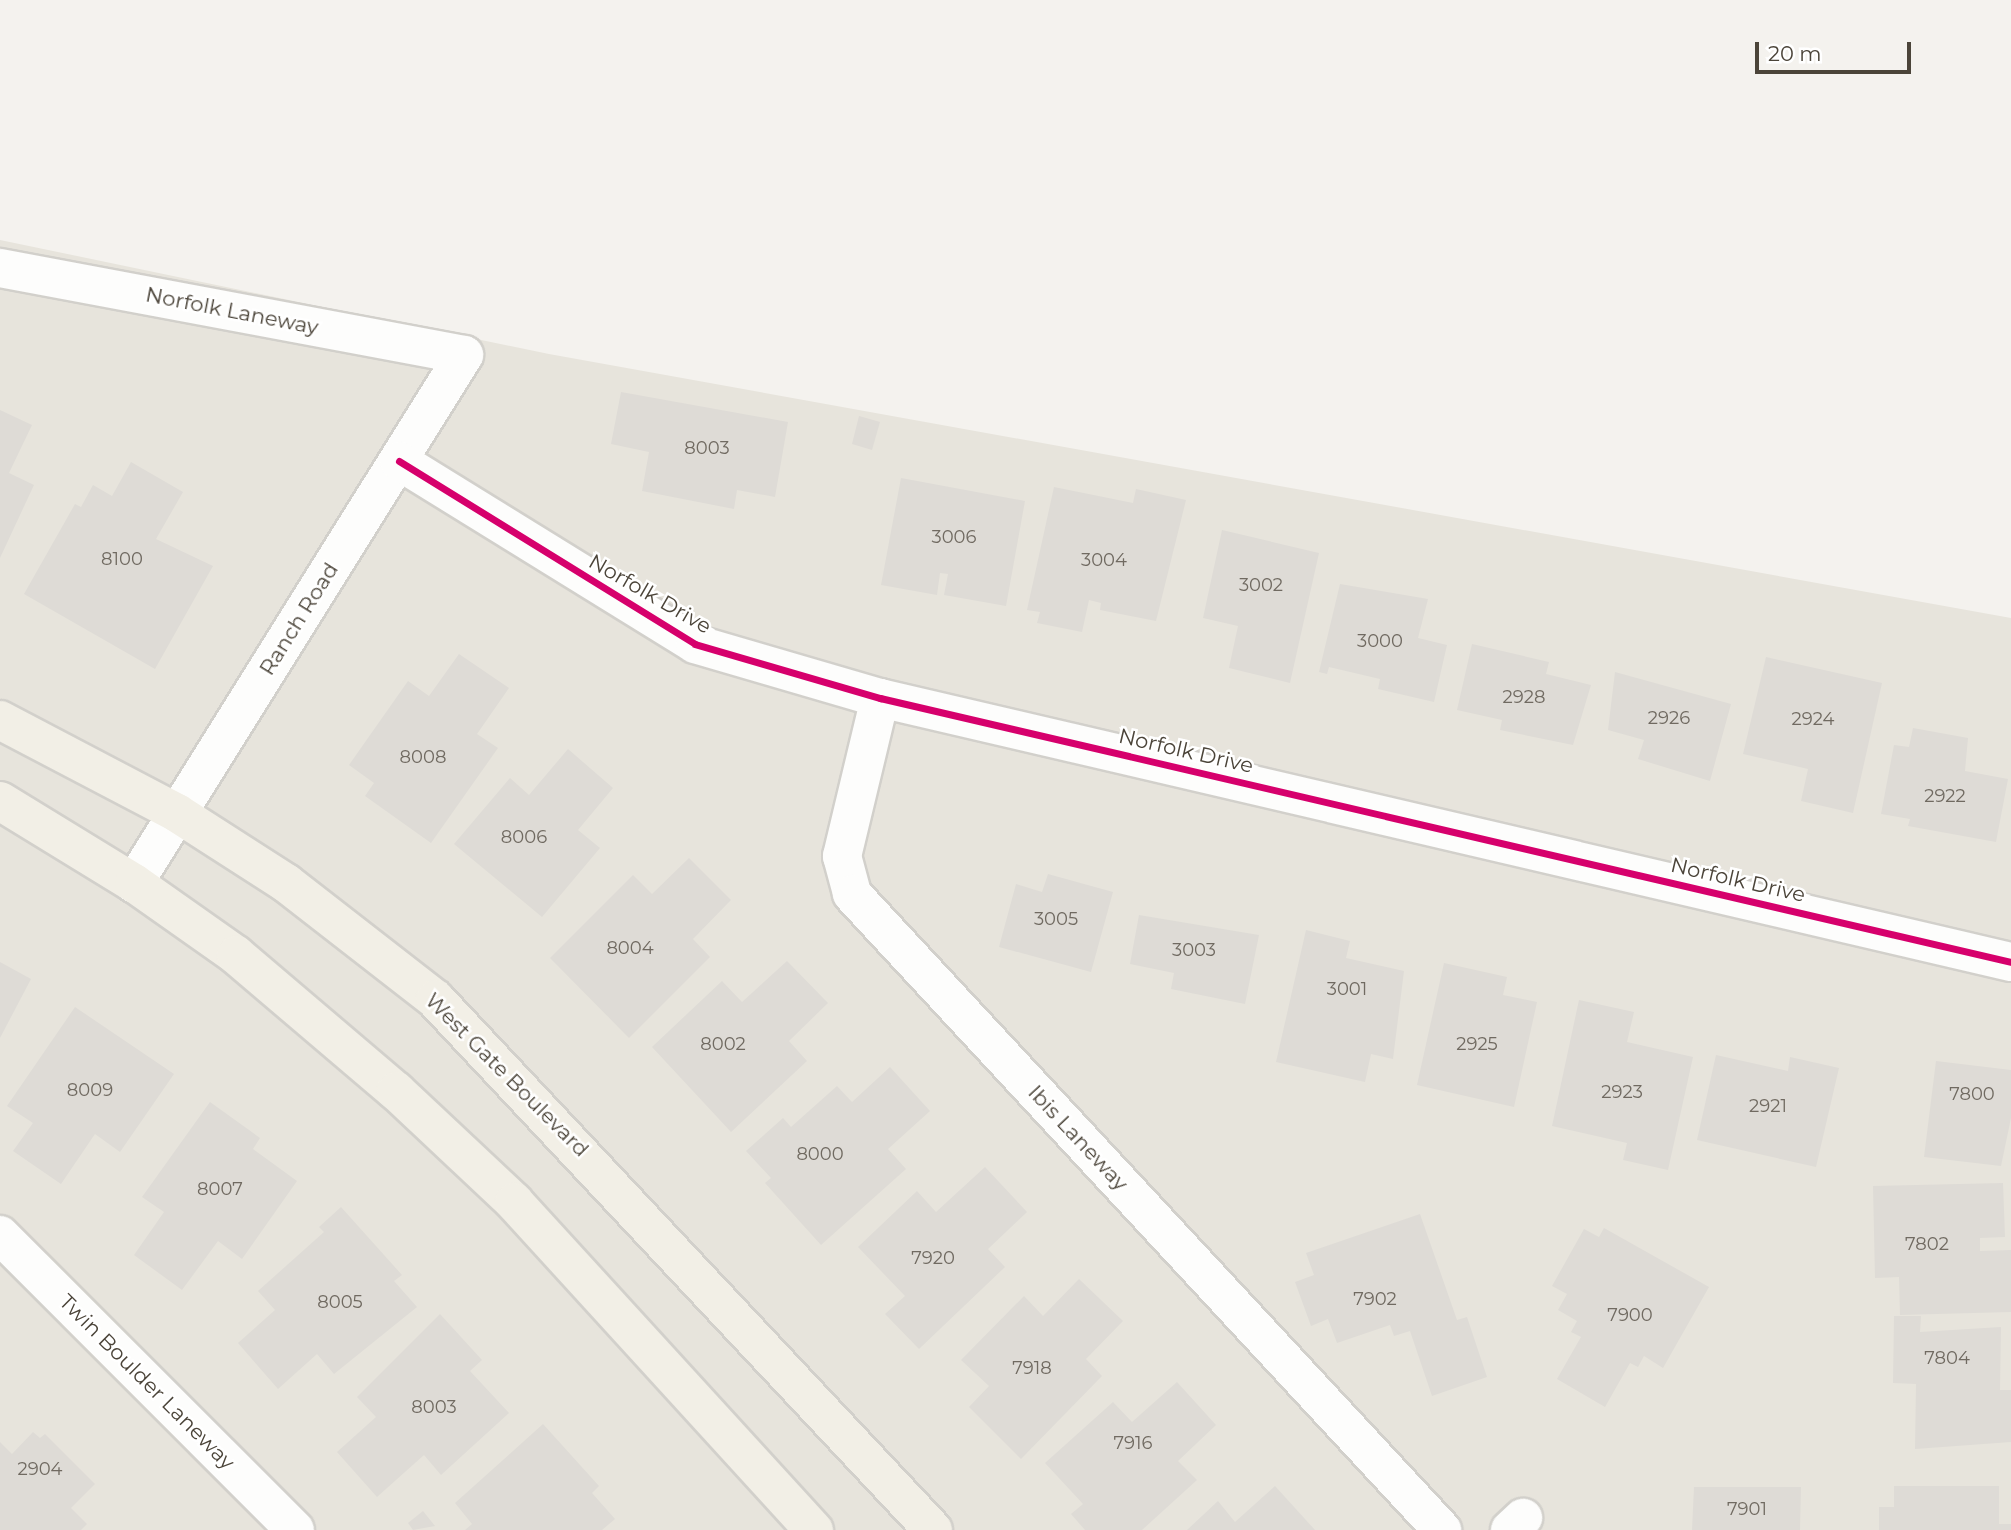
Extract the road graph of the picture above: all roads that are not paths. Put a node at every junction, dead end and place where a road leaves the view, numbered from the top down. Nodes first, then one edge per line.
1 (0, 268) edge
2 (464, 355) joint
3 (399, 461) junction
4 (880, 698) junction
5 (0, 720) edge
6 (0, 801) edge
7 (177, 813) junction
8 (134, 883) junction
9 (2011, 962) edge
10 (0, 1235) edge
11 (295, 1530) edge
12 (814, 1530) edge
13 (933, 1530) edge
14 (1442, 1530) edge

1 - 2 street, Norfolk Laneway
2 - 3 street, Ranch Road
3 - 4 street, Norfolk Drive
3 - 7 street, Ranch Road
4 - 9 street, Norfolk Drive
4 - 14 street, Ibis Laneway
5 - 7 main road, West Gate Boulevard
6 - 8 main road
7 - 8 street, Ranch Road
7 - 13 main road, West Gate Boulevard
8 - 12 main road
10 - 11 street, Twin Boulder Laneway

